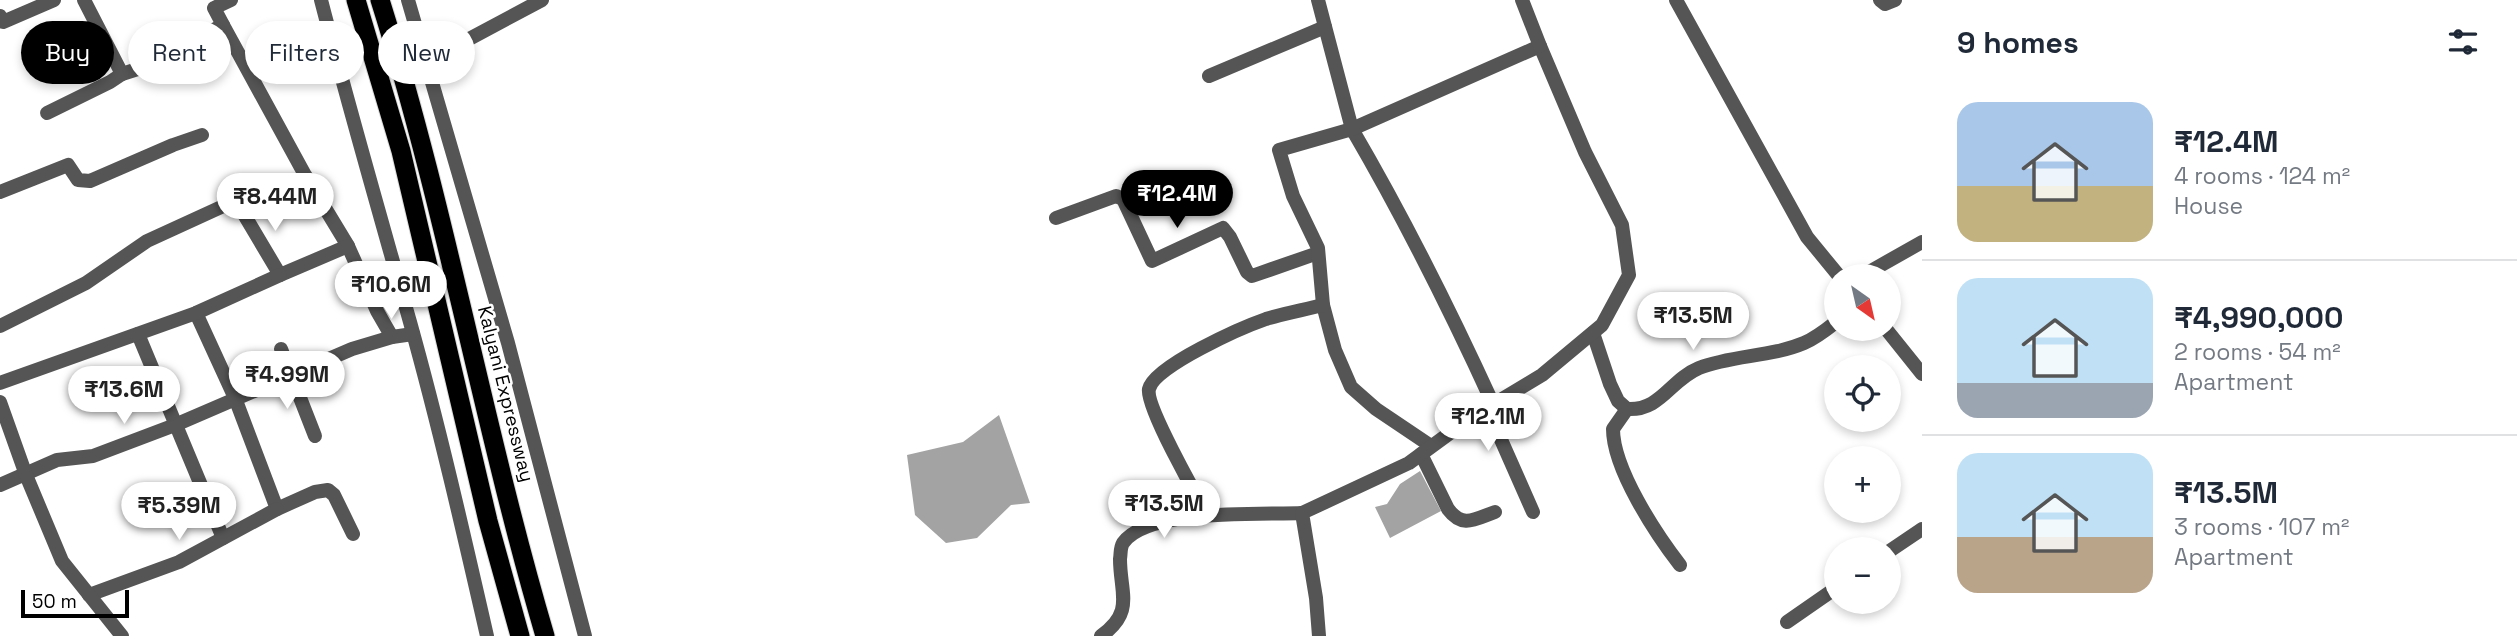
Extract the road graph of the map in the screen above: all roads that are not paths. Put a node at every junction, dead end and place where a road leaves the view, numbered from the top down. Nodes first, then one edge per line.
1 (54, 0) edge
2 (84, 0) edge
3 (231, 0) edge
4 (321, 0) edge
5 (356, 0) edge
6 (380, 0) edge
7 (408, 0) edge
8 (542, 0) edge
9 (1318, 0) edge
10 (1522, 0) edge
11 (1676, 0) edge
12 (1880, 0) edge
13 (1895, 0) edge
14 (1, 21) edge
15 (221, 21) edge
16 (414, 21) edge
17 (1325, 27) junction
18 (475, 36) edge
19 (231, 40) edge
20 (1540, 46) junction
21 (128, 72) edge
22 (122, 74) junction
23 (1209, 76) dead end
24 (432, 84) edge
25 (47, 113) dead end
26 (1352, 129) junction
27 (202, 135) dead end
28 (0, 192) edge
29 (1056, 218) dead end
30 (1922, 242) edge
31 (348, 246) junction
32 (1318, 253) junction
33 (1829, 264) edge
34 (1883, 264) edge
35 (280, 275) junction
36 (1323, 305) junction
37 (196, 313) junction
38 (0, 326) edge
39 (1824, 330) edge
40 (1593, 333) junction
41 (138, 334) junction
42 (413, 334) junction
43 (392, 337) junction
44 (1896, 341) edge
45 (281, 349) dead end
46 (293, 374) junction
47 (1922, 374) edge
48 (0, 383) edge
49 (235, 398) junction
50 (0, 402) edge
51 (1493, 404) junction
52 (1627, 409) junction
53 (175, 425) junction
54 (315, 436) dead end
55 (1426, 450) junction
56 (26, 475) junction
57 (0, 485) edge
58 (277, 509) junction
59 (1495, 512) dead end
60 (1533, 512) dead end
61 (1302, 513) junction
62 (1207, 514) junction
63 (1922, 529) edge
64 (353, 534) dead end
65 (223, 538) junction
66 (1901, 543) edge
67 (1680, 565) dead end
68 (89, 595) junction
69 (1824, 596) edge
70 (1787, 622) dead end
71 (122, 636) edge
72 (487, 636) edge
73 (520, 636) edge
74 (545, 636) edge
75 (585, 636) edge
76 (1101, 636) edge
77 (1319, 636) edge

1 - 14 street
2 - 22 street
3 - 15 street
4 - 42 street
5 - 73 highway
6 - 74 highway, Kalyani Expressway
7 - 16 street
8 - 18 street
9 - 17 street
10 - 20 street
11 - 33 street
12 - 13 street
17 - 23 street
17 - 26 street
19 - 31 street
20 - 26 street
20 - 40 street
21 - 22 street
22 - 25 street
24 - 75 street
26 - 32 street
26 - 51 street
27 - 28 street
29 - 32 street
30 - 34 street
31 - 35 street
31 - 43 street
32 - 36 street
35 - 37 street
35 - 38 street
36 - 55 street
36 - 62 street
37 - 41 street
37 - 49 street
39 - 52 street
40 - 51 street
40 - 52 street
41 - 48 street
41 - 53 street
42 - 43 street
42 - 72 street
43 - 46 street
44 - 47 street
45 - 46 street
46 - 49 street
46 - 54 street
49 - 53 street
49 - 58 street
50 - 56 street
51 - 55 street
51 - 60 street
52 - 67 street
53 - 56 street
53 - 65 street
55 - 59 street
55 - 61 street
56 - 57 street
56 - 68 street
58 - 64 street
58 - 65 street
61 - 62 street
61 - 77 street
62 - 76 street
63 - 66 street
65 - 68 street
68 - 71 street
69 - 70 street

